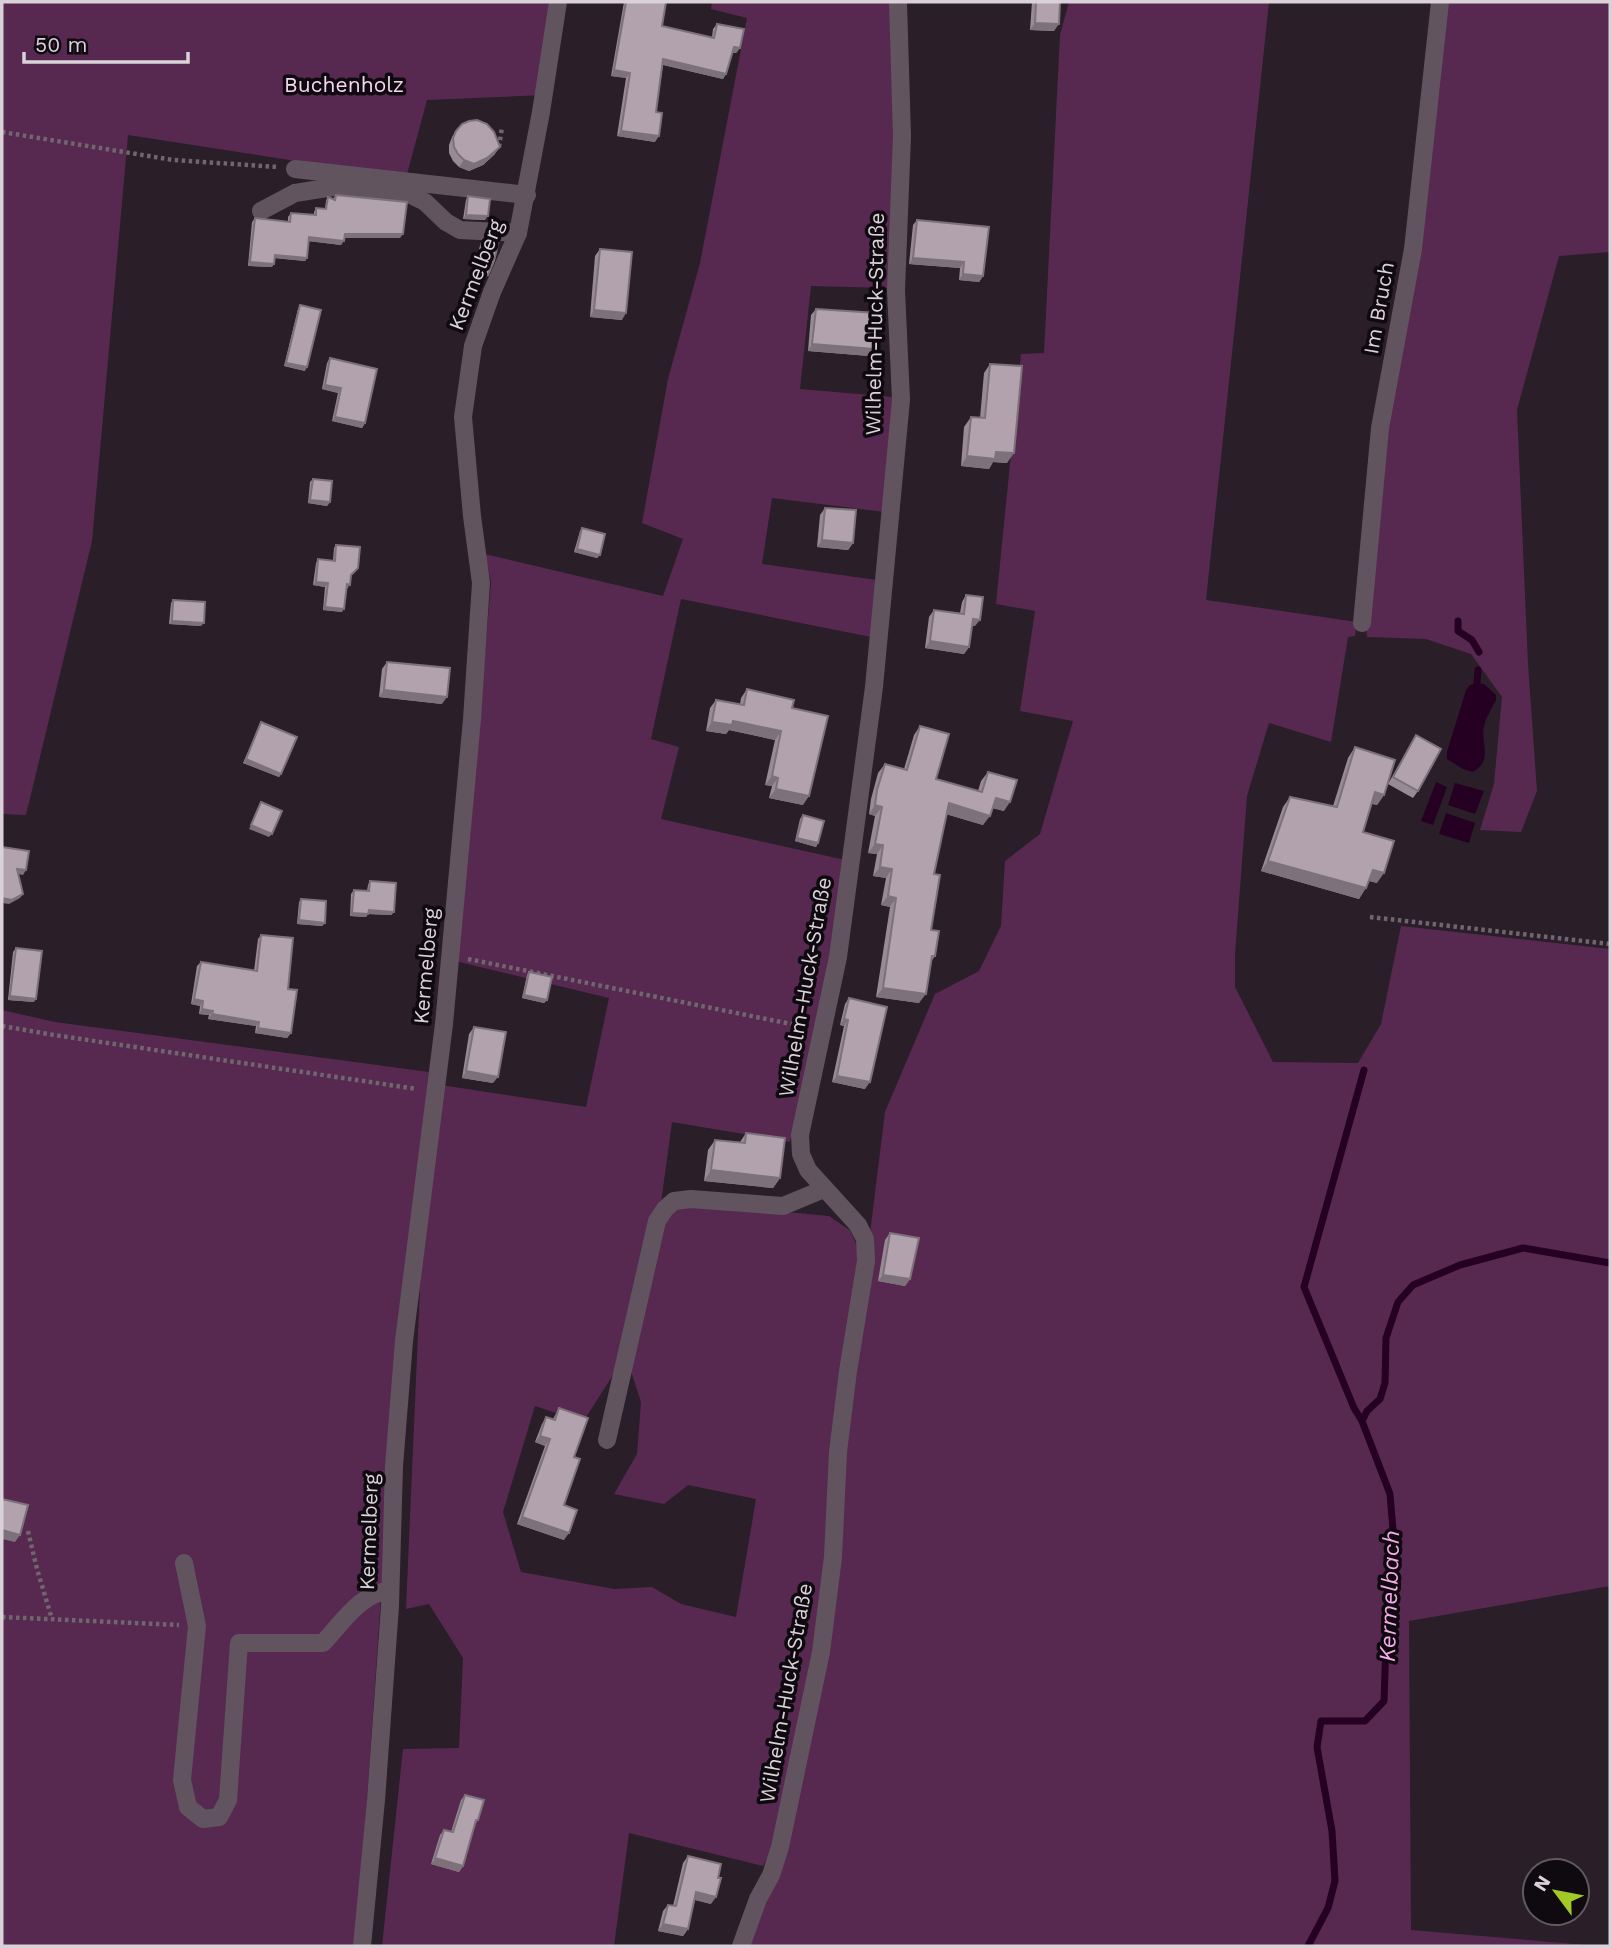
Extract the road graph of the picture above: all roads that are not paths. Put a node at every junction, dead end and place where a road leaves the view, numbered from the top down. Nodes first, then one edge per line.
1 (558, 2) edge
2 (898, 2) edge
3 (1440, 2) edge
4 (295, 169) road end
5 (527, 195) junction
6 (261, 211) dead end
7 (518, 233) junction
8 (1362, 623) dead end
9 (824, 1189) junction
10 (607, 1440) dead end
11 (184, 1563) dead end
12 (390, 1591) junction
13 (362, 1946) edge
14 (741, 1946) edge

1 - 5 street, Kermelberg
2 - 9 street, Wilhelm-Huck-Straße
3 - 8 street, Im Bruch
4 - 5 street
5 - 7 street, Kermelberg
6 - 7 street
7 - 12 street, Kermelberg
9 - 10 street
9 - 14 street, Wilhelm-Huck-Straße
11 - 12 street
12 - 13 street, Kermelberg

